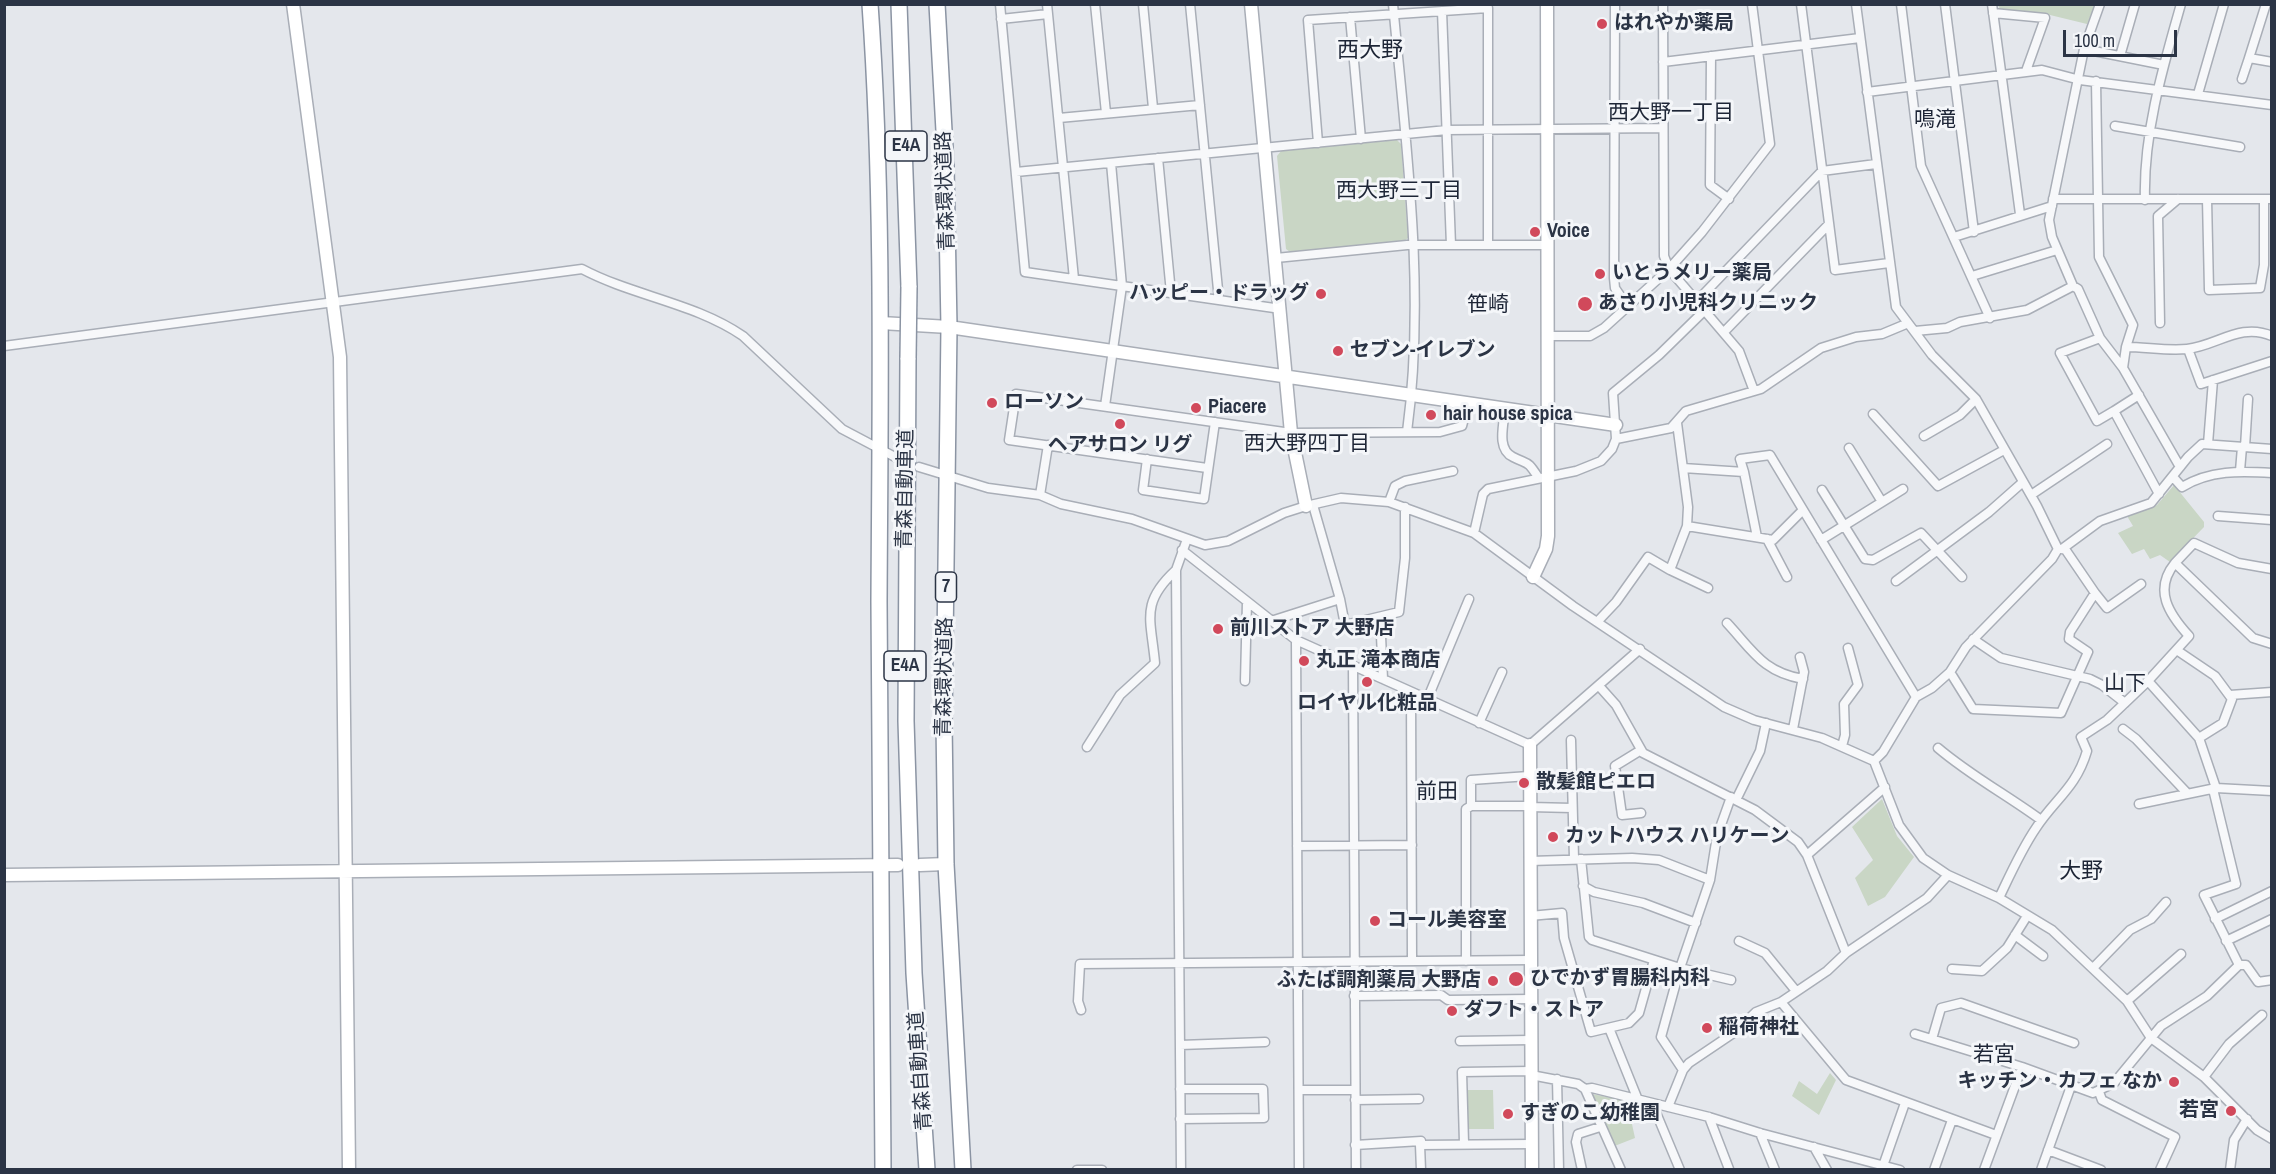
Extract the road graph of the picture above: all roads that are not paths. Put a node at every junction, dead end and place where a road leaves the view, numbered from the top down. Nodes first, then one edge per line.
1 (293, 4) edge
2 (870, 4) edge
3 (899, 4) edge
4 (937, 4) edge
5 (1000, 4) edge
6 (1047, 4) edge
7 (1095, 4) edge
8 (1143, 4) edge
9 (1190, 4) edge
10 (1251, 4) edge
11 (1547, 4) edge
12 (1615, 4) edge
13 (1663, 4) edge
14 (1752, 4) edge
15 (1801, 4) edge
16 (1856, 4) edge
17 (1901, 4) edge
18 (1945, 4) edge
19 (2100, 4) edge
20 (2135, 4) edge
21 (2181, 4) edge
22 (2224, 4) edge
23 (2266, 4) edge
24 (1394, 9) edge
25 (1992, 9) edge
26 (1442, 11) junction
27 (1048, 14) junction
28 (1350, 17) junction
29 (1001, 19) junction
30 (1860, 38) junction
31 (1806, 45) junction
32 (2084, 49) junction
33 (1758, 51) junction
34 (2120, 56) junction
35 (1711, 57) junction
36 (2249, 58) junction
37 (1663, 62) junction
38 (2271, 62) edge
39 (2164, 64) junction
40 (2026, 71) junction
41 (2000, 75) junction
42 (2242, 79) dead end
43 (2080, 80) junction
44 (1954, 81) junction
45 (2096, 81) junction
46 (1911, 86) junction
47 (2159, 89) junction
48 (1867, 92) junction
49 (2198, 94) junction
50 (1200, 105) junction
51 (2271, 105) edge
52 (1153, 108) junction
53 (1106, 113) junction
54 (1059, 118) junction
55 (2115, 126) dead end
56 (1488, 128) junction
57 (1548, 128) junction
58 (1614, 128) junction
59 (1663, 128) junction
60 (1447, 130) junction
61 (2152, 132) junction
62 (1406, 134) junction
63 (1361, 139) junction
64 (1318, 143) junction
65 (2241, 147) dead end
66 (1265, 148) junction
67 (1205, 153) junction
68 (1158, 158) junction
69 (1111, 163) junction
70 (1876, 164) junction
71 (1063, 167) junction
72 (1016, 171) junction
73 (1822, 171) junction
74 (2097, 199) junction
75 (2178, 199) junction
76 (2207, 199) junction
77 (2268, 199) edge
78 (1729, 200) junction
79 (2145, 200) junction
80 (2053, 202) junction
81 (2020, 214) junction
82 (1829, 224) junction
83 (1974, 232) junction
84 (1954, 237) junction
85 (1488, 244) junction
86 (1413, 245) junction
87 (1451, 245) junction
88 (1547, 245) junction
89 (2057, 250) junction
90 (1276, 258) junction
91 (1889, 263) junction
92 (1669, 269) junction
93 (1972, 276) junction
94 (1074, 279) junction
95 (2073, 285) junction
96 (1122, 286) junction
97 (2271, 287) edge
98 (2260, 288) junction
99 (1171, 293) junction
100 (1219, 300) junction
101 (334, 302) junction
102 (1696, 302) junction
103 (1629, 307) junction
104 (1281, 309) junction
105 (1704, 311) junction
106 (1990, 318) junction
107 (881, 322) junction
108 (2160, 323) dead end
109 (1906, 324) junction
110 (949, 327) junction
111 (1915, 331) junction
112 (1724, 332) junction
113 (1547, 336) junction
114 (2271, 336) edge
115 (2100, 338) junction
116 (4, 346) edge
117 (2126, 347) junction
118 (2187, 349) junction
119 (1113, 352) junction
120 (2271, 361) edge
121 (2123, 368) junction
122 (1288, 377) junction
123 (2213, 380) junction
124 (1754, 391) junction
125 (1412, 395) junction
126 (2139, 395) junction
127 (1976, 399) junction
128 (2248, 399) dead end
129 (1468, 403) junction
130 (1105, 406) junction
131 (1505, 409) junction
132 (2114, 411) junction
133 (1873, 414) dead end
134 (1547, 415) junction
135 (1215, 422) junction
136 (1677, 423) junction
137 (1616, 425) junction
138 (1407, 432) junction
139 (1291, 433) junction
140 (1924, 436) dead end
141 (1616, 439) junction
142 (2107, 444) dead end
143 (2208, 444) junction
144 (1048, 445) junction
145 (2244, 447) junction
146 (1849, 448) dead end
147 (2271, 449) edge
148 (879, 450) junction
149 (2004, 450) junction
150 (895, 458) dead end
151 (1148, 459) junction
152 (919, 467) dead end
153 (2180, 467) junction
154 (1207, 468) junction
155 (1683, 468) junction
156 (1454, 471) dead end
157 (2240, 471) junction
158 (1744, 472) junction
159 (2271, 473) edge
160 (1543, 476) junction
161 (947, 477) junction
162 (2173, 477) junction
163 (2023, 482) junction
164 (1903, 489) dead end
165 (1822, 490) dead end
166 (2159, 494) junction
167 (1040, 495) junction
168 (2031, 495) junction
169 (1389, 502) junction
170 (1882, 502) junction
171 (1309, 506) junction
172 (1405, 507) junction
173 (1803, 510) junction
174 (2218, 516) dead end
175 (2271, 520) edge
176 (1687, 526) junction
177 (1844, 526) junction
178 (1474, 533) junction
179 (1757, 537) junction
180 (1187, 539) junction
181 (1767, 539) junction
182 (1821, 540) junction
183 (2062, 549) junction
184 (1182, 550) junction
185 (1939, 550) junction
186 (2175, 563) junction
187 (2271, 569) edge
188 (1176, 570) junction
189 (1670, 570) junction
190 (1533, 577) junction
191 (1787, 577) dead end
192 (1962, 577) dead end
193 (1896, 581) dead end
194 (2141, 584) dead end
195 (1707, 588) dead end
196 (2095, 593) junction
197 (1340, 599) junction
198 (1469, 599) dead end
199 (1247, 602) junction
200 (1271, 621) junction
201 (1598, 621) junction
202 (1727, 623) dead end
203 (1381, 636) dead end
204 (1973, 639) junction
205 (1296, 640) junction
206 (2271, 644) edge
207 (1848, 648) dead end
208 (1640, 649) junction
209 (2178, 651) junction
210 (1800, 657) dead end
211 (1353, 665) junction
212 (1502, 672) dead end
213 (1950, 672) junction
214 (2078, 676) junction
215 (1383, 679) junction
216 (1803, 679) junction
217 (1245, 681) dead end
218 (2148, 681) junction
219 (1599, 686) junction
220 (2271, 692) edge
221 (1411, 693) junction
222 (2230, 695) junction
223 (1916, 697) junction
224 (1427, 700) junction
225 (2126, 703) junction
226 (1479, 723) junction
227 (1766, 723) junction
228 (1793, 729) junction
229 (2123, 729) dead end
230 (2199, 738) junction
231 (1571, 740) dead end
232 (1530, 745) junction
233 (1842, 746) junction
234 (1087, 747) dead end
235 (1938, 748) dead end
236 (1641, 750) junction
237 (1874, 761) junction
238 (1529, 776) junction
239 (1885, 788) junction
240 (2215, 789) junction
241 (2271, 791) edge
242 (2187, 793) junction
243 (1733, 799) junction
244 (2139, 804) dead end
245 (1471, 806) junction
246 (1530, 807) junction
247 (1572, 807) junction
248 (1641, 813) dead end
249 (2042, 820) junction
250 (1354, 845) junction
251 (1412, 845) junction
252 (1297, 846) junction
253 (1807, 855) junction
254 (1577, 859) junction
255 (1530, 861) junction
256 (946, 864) junction
257 (898, 865) dead end
258 (920, 865) dead end
259 (882, 866) junction
260 (346, 872) junction
261 (4, 875) edge
262 (1948, 875) junction
263 (1710, 880) junction
264 (1583, 886) junction
265 (2271, 891) edge
266 (1998, 898) junction
267 (2166, 902) dead end
268 (1530, 916) junction
269 (2027, 916) junction
270 (2215, 919) junction
271 (2271, 919) edge
272 (1695, 923) junction
273 (2015, 935) junction
274 (1738, 941) dead end
275 (2226, 941) junction
276 (1846, 953) junction
277 (2181, 954) dead end
278 (2043, 956) dead end
279 (1466, 960) junction
280 (1530, 960) junction
281 (1654, 960) junction
282 (1412, 961) junction
283 (1297, 962) junction
284 (1354, 962) junction
285 (1180, 964) junction
286 (2239, 965) junction
287 (2094, 967) junction
288 (1680, 969) junction
289 (1952, 969) dead end
290 (914, 973) junction
291 (1731, 980) dead end
292 (2271, 980) edge
293 (1796, 991) junction
294 (1354, 996) junction
295 (1531, 999) junction
296 (2127, 1001) junction
297 (1780, 1002) junction
298 (1081, 1010) dead end
299 (2262, 1015) dead end
300 (1610, 1028) junction
301 (1915, 1034) dead end
302 (2151, 1038) junction
303 (1932, 1039) junction
304 (1531, 1040) junction
305 (1460, 1041) dead end
306 (1265, 1042) dead end
307 (2074, 1043) dead end
308 (1180, 1045) junction
309 (2022, 1067) junction
310 (1683, 1070) junction
311 (1531, 1073) junction
312 (2205, 1077) junction
313 (1557, 1079) junction
314 (2071, 1086) junction
315 (1180, 1089) junction
316 (1585, 1089) junction
317 (1299, 1090) junction
318 (1355, 1090) junction
319 (2099, 1092) junction
320 (1419, 1099) dead end
321 (1355, 1100) junction
322 (1638, 1100) junction
323 (1652, 1103) junction
324 (1905, 1103) junction
325 (1668, 1107) junction
326 (1709, 1117) junction
327 (1180, 1119) junction
328 (2247, 1119) junction
329 (1952, 1120) junction
330 (1600, 1127) junction
331 (1760, 1133) junction
332 (1996, 1135) junction
333 (2271, 1139) edge
334 (1464, 1143) junction
335 (1356, 1144) junction
336 (1532, 1144) junction
337 (1420, 1145) junction
338 (1814, 1147) junction
339 (2048, 1150) junction
340 (1883, 1166) junction
341 (1729, 1169) edge
342 (349, 1170) edge
343 (883, 1170) edge
344 (917, 1170) edge
345 (927, 1170) edge
346 (963, 1170) edge
347 (1077, 1170) edge
348 (1102, 1170) edge
349 (1181, 1170) edge
350 (1299, 1170) edge
351 (1356, 1170) edge
352 (1421, 1170) edge
353 (1532, 1170) edge
354 (1559, 1170) edge
355 (1582, 1170) edge
356 (1621, 1170) edge
357 (1680, 1170) edge
358 (1775, 1170) edge
359 (1827, 1170) edge
360 (1900, 1170) edge
361 (1934, 1170) edge
362 (1984, 1170) edge
363 (2041, 1170) edge
364 (2101, 1170) edge
365 (2160, 1170) edge
366 (2230, 1170) edge

1 - 101 street
2 - 107 highway
3 - 290 highway, 青森自動車道 / E4A, bridge
4 - 110 highway, 青森環状道路 / 7
5 - 29 street
6 - 27 street
7 - 53 street
8 - 52 street
9 - 50 street
10 - 66 street
11 - 57 street
12 - 58 street
13 - 37 street
14 - 33 street
15 - 31 street
16 - 30 street
17 - 46 street
18 - 44 street
19 - 32 street
20 - 34 street
21 - 39 street
22 - 49 street
23 - 36 street
24 - 26 street
24 - 28 street
24 - 62 street
25 - 40 street
25 - 41 street
26 - 56 street
26 - 60 street
27 - 29 street
27 - 54 street
28 - 63 street
28 - 64 street
29 - 72 street
30 - 31 street
30 - 48 street
31 - 33 street
31 - 73 street
32 - 34 street
32 - 43 street
33 - 35 street
33 - 78 street
34 - 39 street
35 - 37 street
35 - 78 street
36 - 38 street
36 - 42 street
37 - 59 street
39 - 47 street
40 - 41 street
40 - 43 street
41 - 44 street
41 - 81 street
43 - 45 street
43 - 80 street
44 - 46 street
44 - 83 street
45 - 47 street
45 - 74 street
46 - 48 street
46 - 84 street
47 - 49 street
47 - 61 street
48 - 70 street
49 - 51 street
50 - 52 street
50 - 67 street
52 - 53 street
53 - 54 street
54 - 71 street
55 - 61 street
56 - 57 street
56 - 60 street
56 - 85 street
57 - 58 street
57 - 88 street
58 - 59 street
58 - 103 street
59 - 92 street
60 - 62 street
60 - 87 street
61 - 65 street
61 - 79 street
62 - 63 street
62 - 86 street
63 - 64 street
64 - 66 street
66 - 67 street
66 - 90 street
67 - 68 street
67 - 100 street
68 - 69 street
68 - 99 street
69 - 71 street
69 - 96 street
70 - 73 street
70 - 91 street
71 - 72 street
71 - 94 street
72 - 94 street
73 - 82 street
73 - 102 street
74 - 79 street
74 - 80 street
74 - 117 street
75 - 76 street
75 - 79 street
75 - 108 street
76 - 77 street
76 - 98 street
77 - 98 street
78 - 92 street
80 - 81 street
80 - 89 street
81 - 83 street
82 - 91 street
82 - 112 street
83 - 84 street
84 - 93 street
85 - 87 street
85 - 88 street
86 - 87 street
86 - 90 street
86 - 125 street
88 - 113 street
89 - 93 street
89 - 95 street
90 - 104 street
91 - 109 street
92 - 102 street
92 - 103 street
93 - 106 street
94 - 96 street
95 - 106 street
95 - 115 street
96 - 99 street
96 - 119 street
97 - 98 street
99 - 100 street
100 - 104 street
101 - 116 street
101 - 148 street
101 - 260 street
102 - 105 street
103 - 113 street
104 - 122 street
105 - 112 street
105 - 137 street
106 - 111 street
107 - 110 street
107 - 148 highway
109 - 111 street
109 - 124 street
110 - 119 street
110 - 161 highway, 青森環状道路 / 7
111 - 127 street
112 - 124 street
113 - 134 street
114 - 118 street
115 - 121 street
115 - 132 street
117 - 118 street
117 - 121 street
118 - 123 street
119 - 122 street
119 - 130 street
120 - 123 street
121 - 126 street
122 - 125 street
122 - 139 street
123 - 143 street
124 - 136 street
125 - 129 street
125 - 138 street
126 - 132 street
126 - 153 street
127 - 140 street
127 - 149 street
128 - 145 street
129 - 131 street
129 - 138 street
130 - 135 street
130 - 144 street
131 - 134 street
131 - 160 street
132 - 166 street
133 - 149 street
134 - 137 street
134 - 160 street
135 - 139 street
135 - 154 street
136 - 141 street
136 - 155 street
137 - 141 street
138 - 139 street
139 - 171 street
141 - 160 street
142 - 168 street
143 - 145 street
143 - 153 street
144 - 151 street
144 - 167 street
145 - 147 street
145 - 157 street
146 - 170 street
148 - 150 street
148 - 259 highway
149 - 163 street
151 - 154 street
151 - 154 street
152 - 161 street
153 - 162 street
155 - 158 street
155 - 176 street
156 - 169 street
157 - 159 street
157 - 162 street
158 - 173 street
158 - 179 street
160 - 178 street
160 - 190 street
161 - 167 street
161 - 256 highway, 青森環状道路 / 7
162 - 166 street
163 - 168 street
163 - 185 street
164 - 170 street
165 - 177 street
166 - 183 street
167 - 180 street
168 - 183 street
169 - 171 street
169 - 172 street
170 - 177 street
171 - 180 street
171 - 197 street
172 - 178 street
172 - 197 street
173 - 181 street
173 - 182 street
174 - 175 street
176 - 179 street
176 - 189 street
177 - 182 street
177 - 185 street
178 - 190 street
179 - 181 street
180 - 184 street
181 - 191 street
182 - 223 street
183 - 196 street
183 - 204 street
184 - 188 street
184 - 199 street
185 - 192 street
185 - 193 street
186 - 187 street
186 - 206 street
186 - 209 street
188 - 234 street
188 - 285 street
189 - 195 street
189 - 201 street
190 - 201 street
194 - 196 street
196 - 214 street
197 - 200 street
198 - 224 street
199 - 200 street
199 - 217 street
200 - 205 street
201 - 208 street
202 - 216 street
203 - 215 street
204 - 213 street
204 - 214 street
205 - 211 street
205 - 252 street
207 - 233 street
208 - 219 street
208 - 227 street
209 - 218 street
209 - 222 street
210 - 216 street
211 - 215 street
211 - 250 street
212 - 226 street
213 - 214 street
213 - 223 street
214 - 225 street
215 - 221 street
216 - 228 street
218 - 225 street
218 - 230 street
219 - 232 street
219 - 236 street
220 - 222 street
221 - 224 street
221 - 251 street
222 - 230 street
223 - 237 street
224 - 226 street
225 - 249 street
226 - 232 street
227 - 228 street
227 - 243 street
228 - 233 street
229 - 242 street
230 - 240 street
231 - 247 street
232 - 238 street
233 - 237 street
235 - 249 street
236 - 243 street
236 - 248 street
237 - 239 street
238 - 245 street
238 - 246 street
239 - 253 street
239 - 262 street
240 - 241 street
240 - 242 street
240 - 270 street
242 - 244 street
243 - 253 street
243 - 263 street
245 - 246 street
245 - 279 street
246 - 247 street
246 - 255 street
247 - 254 street
249 - 266 street
250 - 251 street
250 - 252 street
250 - 284 street
251 - 282 street
252 - 283 street
253 - 276 street
254 - 255 street
254 - 263 street
254 - 264 street
255 - 268 street
256 - 258 street
256 - 346 highway, 青森環状道路 / 7
257 - 259 street
259 - 260 street
259 - 343 highway
260 - 261 street
260 - 342 street
262 - 266 street
262 - 276 street
263 - 272 street
264 - 272 street
264 - 281 street
265 - 270 street
266 - 269 street
267 - 287 street
268 - 280 street
268 - 300 street
269 - 273 street
269 - 287 street
270 - 275 street
271 - 275 street
272 - 288 street
273 - 278 street
273 - 289 street
274 - 293 street
275 - 286 street
276 - 293 street
277 - 296 street
279 - 280 street
279 - 282 street
280 - 295 street
281 - 288 street
281 - 300 street
282 - 284 street
283 - 284 street
283 - 285 street
283 - 317 street
284 - 294 street
285 - 298 street
285 - 308 street
286 - 292 street
286 - 302 street
287 - 296 street
288 - 291 street
288 - 310 street
290 - 344 highway, 青森自動車道 / E4A
290 - 345 highway, 青森自動車道 / E4A
293 - 297 street
294 - 295 street
294 - 318 street
295 - 304 street
296 - 302 street
297 - 310 street
297 - 324 street
299 - 312 street
300 - 322 street
301 - 303 street
302 - 312 street
302 - 319 street
303 - 307 street
303 - 309 street
304 - 305 street
304 - 311 street
306 - 308 street
308 - 315 street
309 - 314 street
309 - 332 street
310 - 325 street
311 - 313 street
311 - 334 street
311 - 336 street
312 - 328 street
313 - 316 street
313 - 354 street
314 - 319 street
314 - 339 street
315 - 327 street
315 - 327 street
316 - 322 street
316 - 330 street
317 - 318 street
317 - 350 street
318 - 321 street
319 - 365 street
320 - 321 street
321 - 335 street
322 - 323 street
323 - 325 street
323 - 357 street
324 - 329 street
324 - 340 street
325 - 326 street
326 - 331 street
326 - 341 street
327 - 349 street
328 - 333 street
328 - 366 street
329 - 332 street
329 - 361 street
330 - 355 street
330 - 356 street
331 - 338 street
331 - 358 street
332 - 362 street
334 - 336 street
334 - 337 street
335 - 337 street
335 - 351 street
336 - 353 street
337 - 352 street
338 - 340 street
338 - 359 street
339 - 363 street
339 - 364 street
340 - 360 street
347 - 348 street

